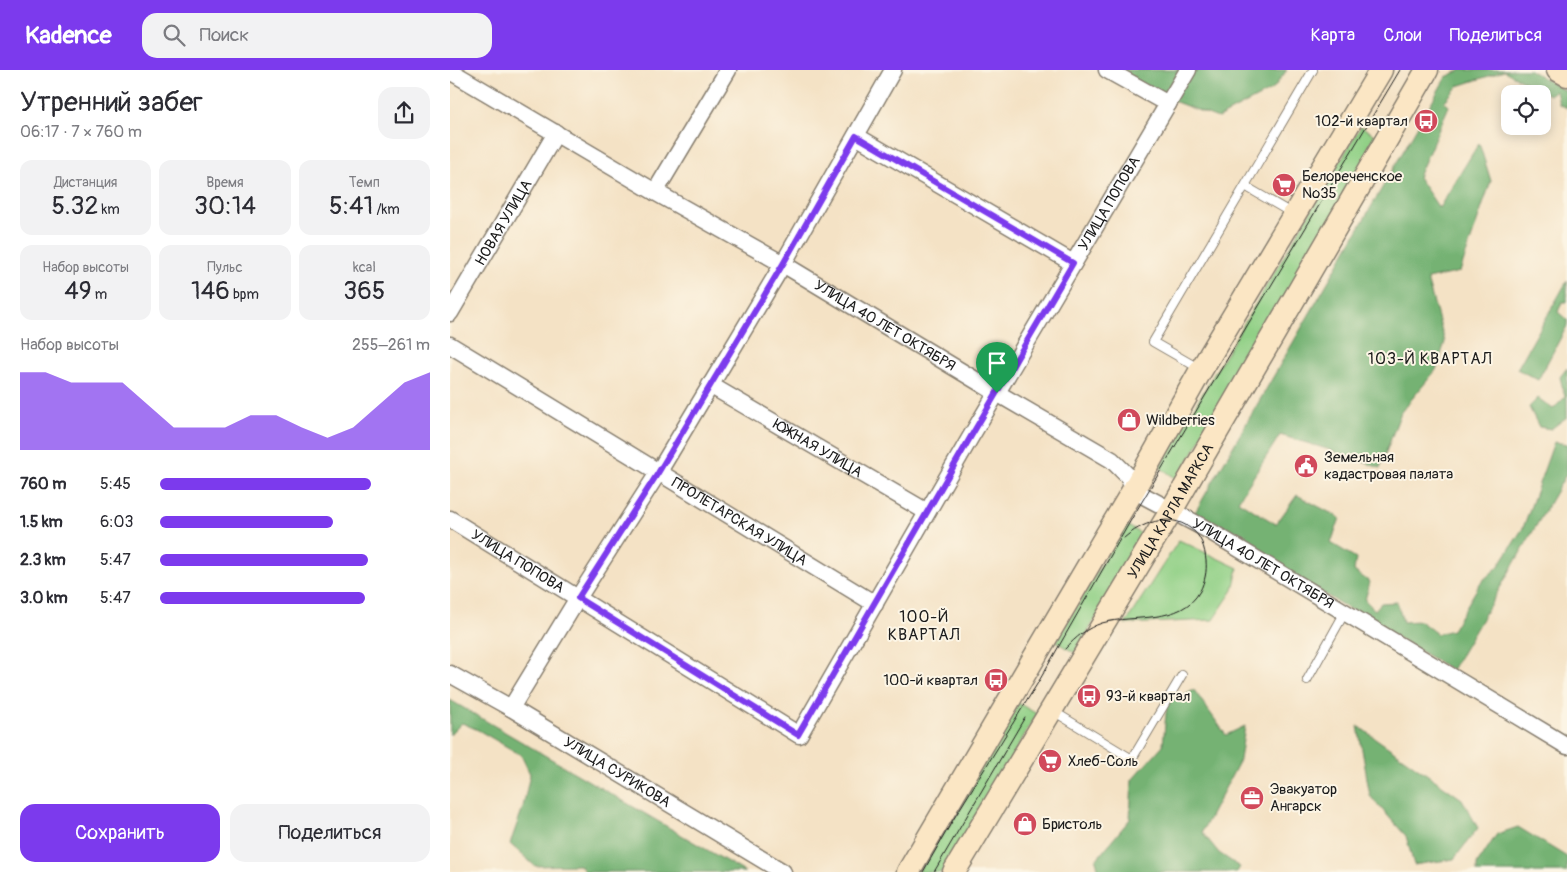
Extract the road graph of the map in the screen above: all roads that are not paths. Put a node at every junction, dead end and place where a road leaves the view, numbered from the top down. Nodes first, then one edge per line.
1 (728, 70) edge
2 (893, 70) edge
3 (1107, 70) edge
4 (1188, 70) edge
5 (1313, 70) edge
6 (1381, 70) edge
7 (1427, 70) edge
8 (1558, 70) edge
9 (450, 71) edge
10 (1567, 75) edge
11 (1168, 104) junction
12 (556, 133) junction
13 (856, 136) junction
14 (1245, 186) junction
15 (655, 192) junction
16 (1295, 216) junction
17 (1073, 263) junction
18 (783, 264) junction
19 (450, 313) edge
20 (450, 345) edge
21 (1201, 370) junction
22 (710, 384) junction
23 (997, 393) junction
24 (658, 473) junction
25 (1134, 489) junction
26 (1172, 511) junction
27 (927, 512) junction
28 (450, 519) edge
29 (578, 598) junction
30 (875, 604) junction
31 (1345, 612) junction
32 (450, 674) edge
33 (1182, 674) dead end
34 (1307, 680) dead end
35 (511, 708) junction
36 (1052, 711) junction
37 (1567, 746) edge
38 (784, 872) edge
39 (908, 872) edge
40 (954, 872) edge

1 - 15 street
2 - 13 street
3 - 11 street
4 - 11 street, УЛИЦА ПОПОВА
5 - 14 lane
6 - 16 street
7 - 26 street, УЛИЦА КАРЛА МАРКСА
8 - 10 street
9 - 12 street, УЛИЦА 40 ЛЕТ ОКТЯБРЯ
11 - 17 street, УЛИЦА ПОПОВА
12 - 15 street, УЛИЦА 40 ЛЕТ ОКТЯБРЯ
12 - 19 street, НОВАЯ УЛИЦА
13 - 17 street
13 - 18 street
14 - 16 lane
14 - 21 lane
15 - 18 street, УЛИЦА 40 ЛЕТ ОКТЯБРЯ
16 - 21 street
17 - 23 street, УЛИЦА ПОПОВА
18 - 22 street
18 - 23 street, УЛИЦА 40 ЛЕТ ОКТЯБРЯ
20 - 24 street, ПРОЛЕТАРСКАЯ УЛИЦА
21 - 25 street
22 - 24 street
22 - 27 street, ЮЖНАЯ УЛИЦА
23 - 25 street, УЛИЦА 40 ЛЕТ ОКТЯБРЯ
23 - 27 street, УЛИЦА ПОПОВА
24 - 29 street
24 - 30 street, ПРОЛЕТАРСКАЯ УЛИЦА
25 - 26 street, УЛИЦА 40 ЛЕТ ОКТЯБРЯ
25 - 39 street
26 - 31 street, УЛИЦА 40 ЛЕТ ОКТЯБРЯ
26 - 36 street, УЛИЦА КАРЛА МАРКСА
27 - 30 street, УЛИЦА ПОПОВА
28 - 29 street, УЛИЦА ПОПОВА
29 - 30 street, УЛИЦА ПОПОВА
29 - 35 street
31 - 34 lane
31 - 37 street, УЛИЦА 40 ЛЕТ ОКТЯБРЯ
32 - 35 street, УЛИЦА СУРИКОВА
33 - 36 lane
35 - 38 street, УЛИЦА СУРИКОВА
36 - 40 street, УЛИЦА КАРЛА МАРКСА

